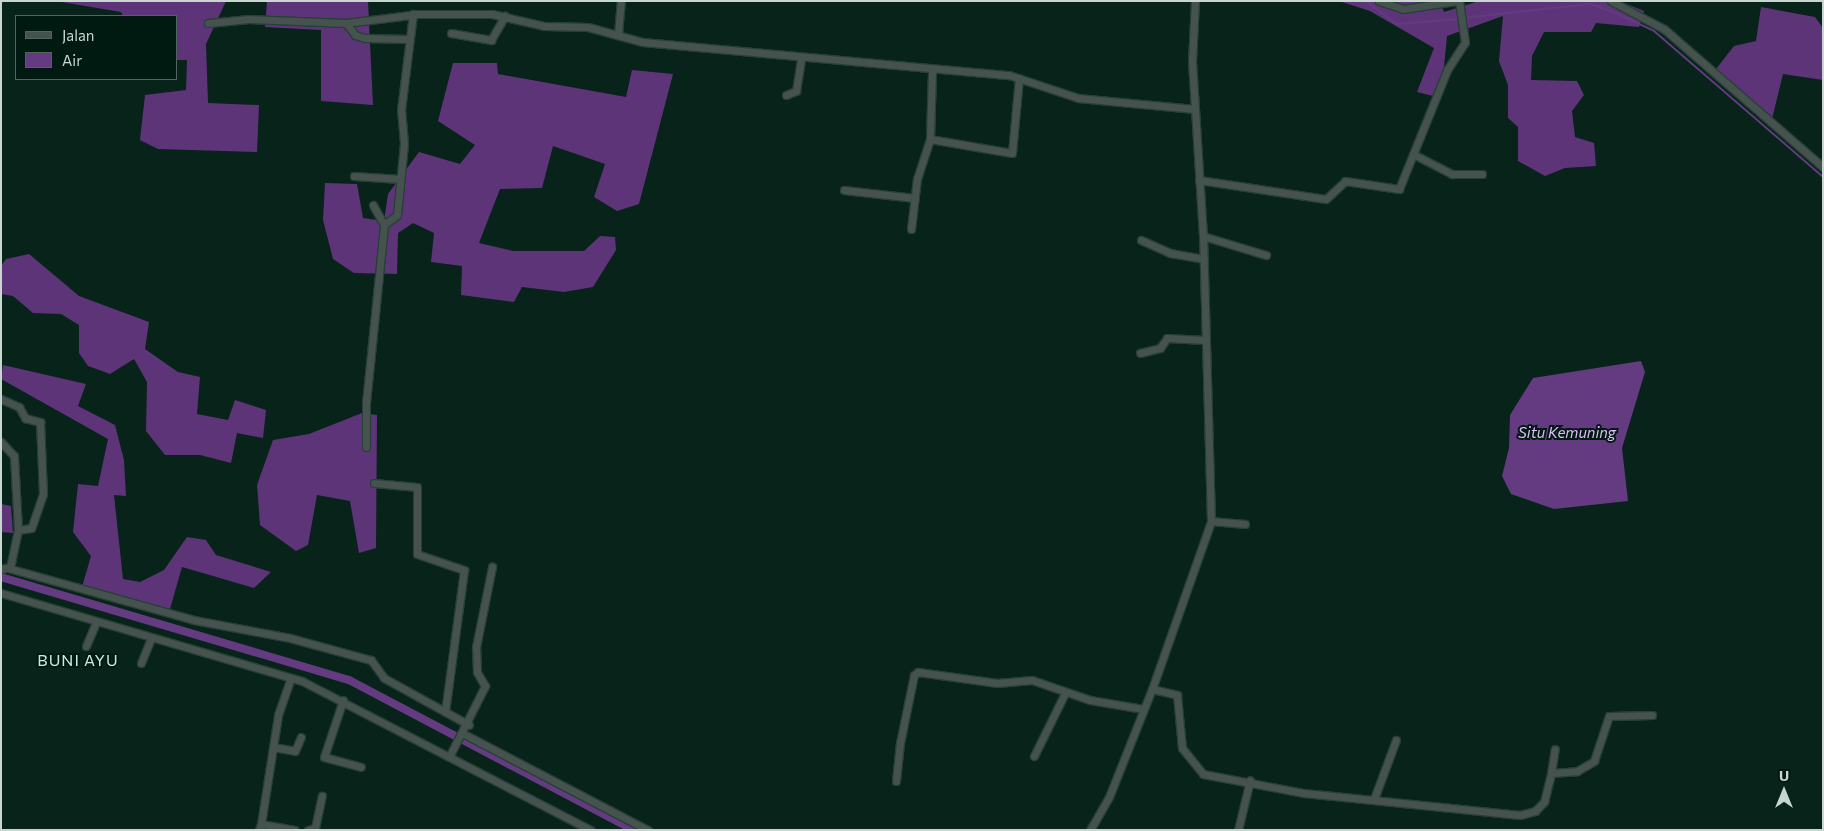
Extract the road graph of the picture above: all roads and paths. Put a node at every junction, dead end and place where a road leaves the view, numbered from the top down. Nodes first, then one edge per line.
1 (621, 1) edge
2 (1196, 1) edge
3 (1379, 1) edge
4 (1611, 1) edge
5 (1458, 2) edge
6 (410, 15) junction
7 (505, 16) junction
8 (346, 23) junction
9 (208, 24) dead end
10 (451, 33) dead end
11 (618, 34) junction
12 (410, 39) junction
13 (801, 58) junction
14 (932, 72) junction
15 (1019, 78) junction
16 (786, 95) dead end
17 (1194, 109) junction
18 (930, 139) junction
19 (1413, 154) junction
20 (1823, 167) edge
21 (1482, 174) dead end
22 (354, 176) dead end
23 (400, 179) junction
24 (1199, 180) junction
25 (844, 190) dead end
26 (915, 198) junction
27 (373, 205) dead end
28 (384, 225) junction
29 (911, 229) dead end
30 (1203, 236) junction
31 (1141, 240) dead end
32 (1266, 255) dead end
33 (1203, 259) junction
34 (1205, 340) junction
35 (1140, 353) dead end
36 (1, 399) edge
37 (1, 442) edge
38 (366, 447) dead end
39 (374, 483) dead end
40 (1211, 520) junction
41 (1245, 524) dead end
42 (18, 530) junction
43 (492, 567) dead end
44 (4, 569) edge
45 (2, 596) edge
46 (96, 623) junction
47 (151, 638) junction
48 (86, 646) dead end
49 (141, 663) dead end
50 (291, 678) junction
51 (1152, 689) junction
52 (1065, 693) junction
53 (343, 700) junction
54 (1143, 709) junction
55 (445, 712) junction
56 (1652, 715) dead end
57 (469, 725) junction
58 (463, 735) junction
59 (302, 737) dead end
60 (1396, 740) dead end
61 (274, 747) junction
62 (1555, 749) dead end
63 (451, 754) junction
64 (1034, 756) dead end
65 (361, 767) dead end
66 (1551, 772) junction
67 (1250, 780) junction
68 (896, 781) dead end
69 (322, 796) dead end
70 (1374, 799) junction
71 (260, 827) edge
72 (294, 830) edge
73 (308, 830) edge
74 (591, 830) edge
75 (648, 830) edge
76 (1090, 830) edge
77 (1238, 830) edge

1 - 11 street
2 - 17 street
3 - 5 street
4 - 20 street
5 - 19 street
6 - 7 street
6 - 8 street
6 - 12 street
7 - 10 street
7 - 11 street
8 - 9 street
8 - 12 street
11 - 13 street
12 - 23 street
13 - 14 street
13 - 16 street
14 - 15 street
14 - 18 street
15 - 17 street
15 - 18 street
17 - 24 street
18 - 26 street
19 - 21 street
19 - 24 street
22 - 23 street
23 - 28 street
24 - 30 street
25 - 26 street
26 - 29 street
27 - 28 street
28 - 38 street
30 - 32 street
30 - 33 street
31 - 33 street
33 - 34 street
34 - 35 street
34 - 40 street
36 - 42 street
37 - 42 street
39 - 55 street
40 - 41 street
40 - 51 street
42 - 44 street
43 - 57 street
44 - 55 street
45 - 46 street
46 - 47 street
46 - 48 street
47 - 49 street
47 - 50 street
50 - 53 street
50 - 61 street
51 - 54 street
51 - 67 street
52 - 54 street
52 - 64 street
52 - 68 street
53 - 63 street
53 - 65 street
54 - 76 street
55 - 57 street
56 - 66 street
57 - 58 street
58 - 63 street
58 - 75 street
59 - 61 street
60 - 70 street
61 - 71 street
62 - 66 street
63 - 74 street
66 - 70 street
67 - 70 street
67 - 77 street
69 - 73 street
71 - 72 street

